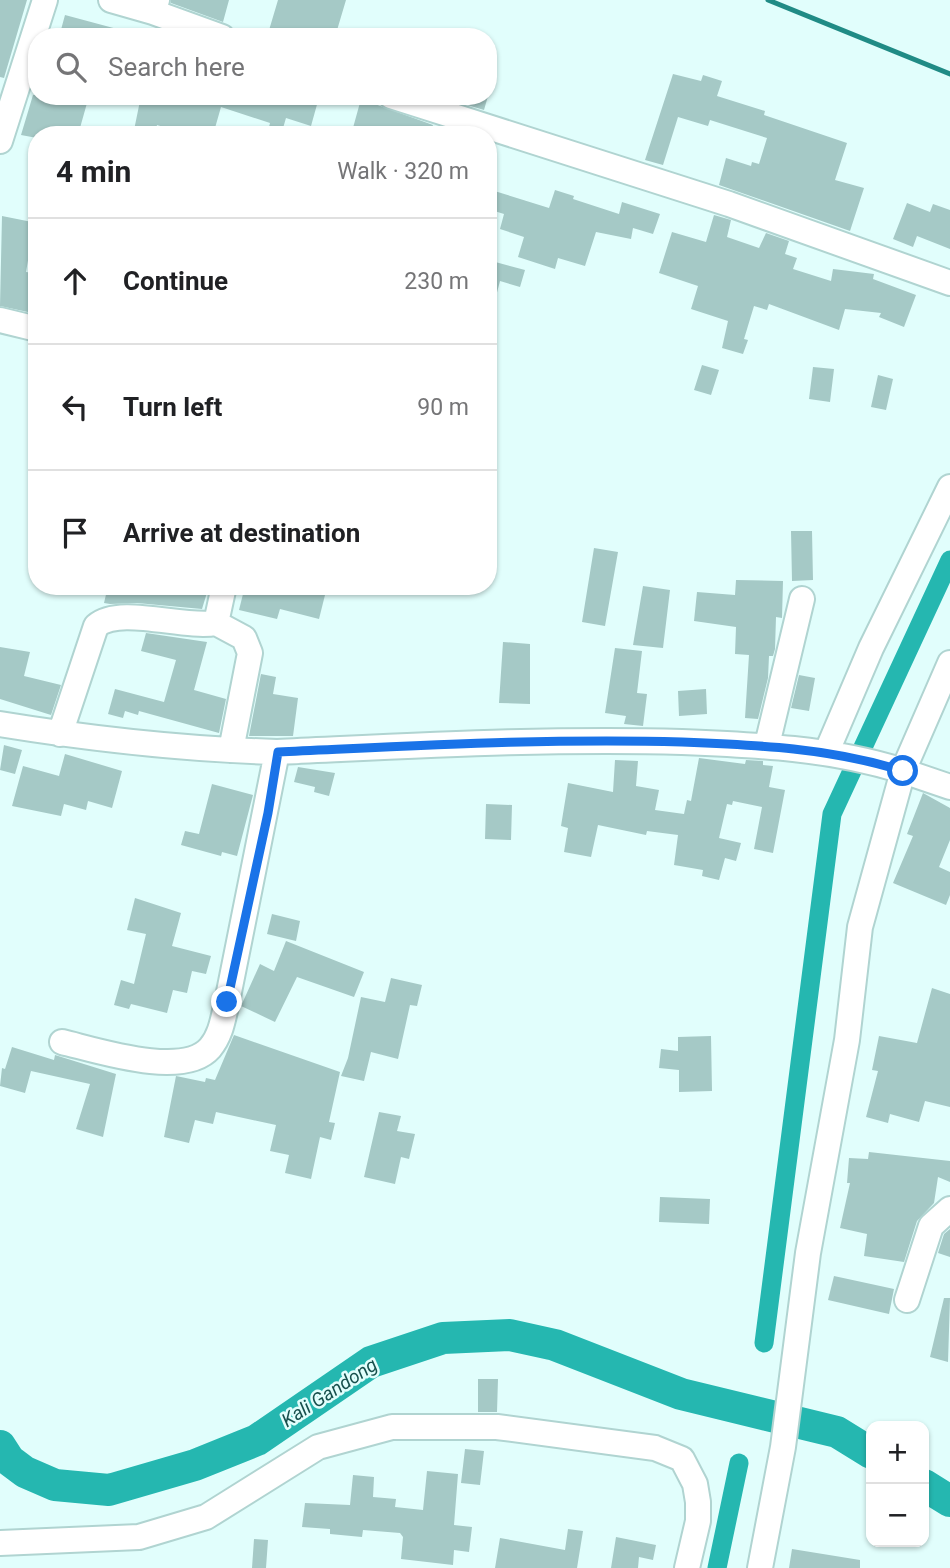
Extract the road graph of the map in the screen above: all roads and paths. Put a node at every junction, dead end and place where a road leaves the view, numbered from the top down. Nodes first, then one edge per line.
1 (45, 0) edge
2 (111, 0) edge
3 (155, 6) edge
4 (36, 28) edge
5 (203, 28) edge
6 (28, 53) edge
7 (419, 105) edge
8 (485, 126) edge
9 (497, 130) edge
10 (0, 141) edge
11 (950, 283) edge
12 (0, 320) edge
13 (28, 327) edge
14 (950, 487) edge
15 (222, 595) edge
16 (802, 599) dead end
17 (216, 623) junction
18 (950, 663) edge
19 (0, 724) edge
20 (60, 734) junction
21 (767, 745) junction
22 (230, 750) junction
23 (278, 752) junction
24 (835, 753) junction
25 (894, 768) junction
26 (950, 787) edge
27 (62, 1042) dead end
28 (950, 1209) edge
29 (907, 1300) dead end
30 (0, 1543) edge
31 (687, 1568) edge
32 (760, 1568) edge

1 - 4 street
2 - 3 street
3 - 5 street
6 - 10 street
7 - 8 street
9 - 11 street
12 - 13 street
14 - 24 street
15 - 17 street
16 - 21 street
17 - 20 street
17 - 22 street
18 - 25 street
19 - 20 street
20 - 22 street
21 - 23 street
21 - 24 street
22 - 23 street
23 - 27 street
24 - 25 street
25 - 26 street
25 - 32 street
28 - 29 street
30 - 31 street

